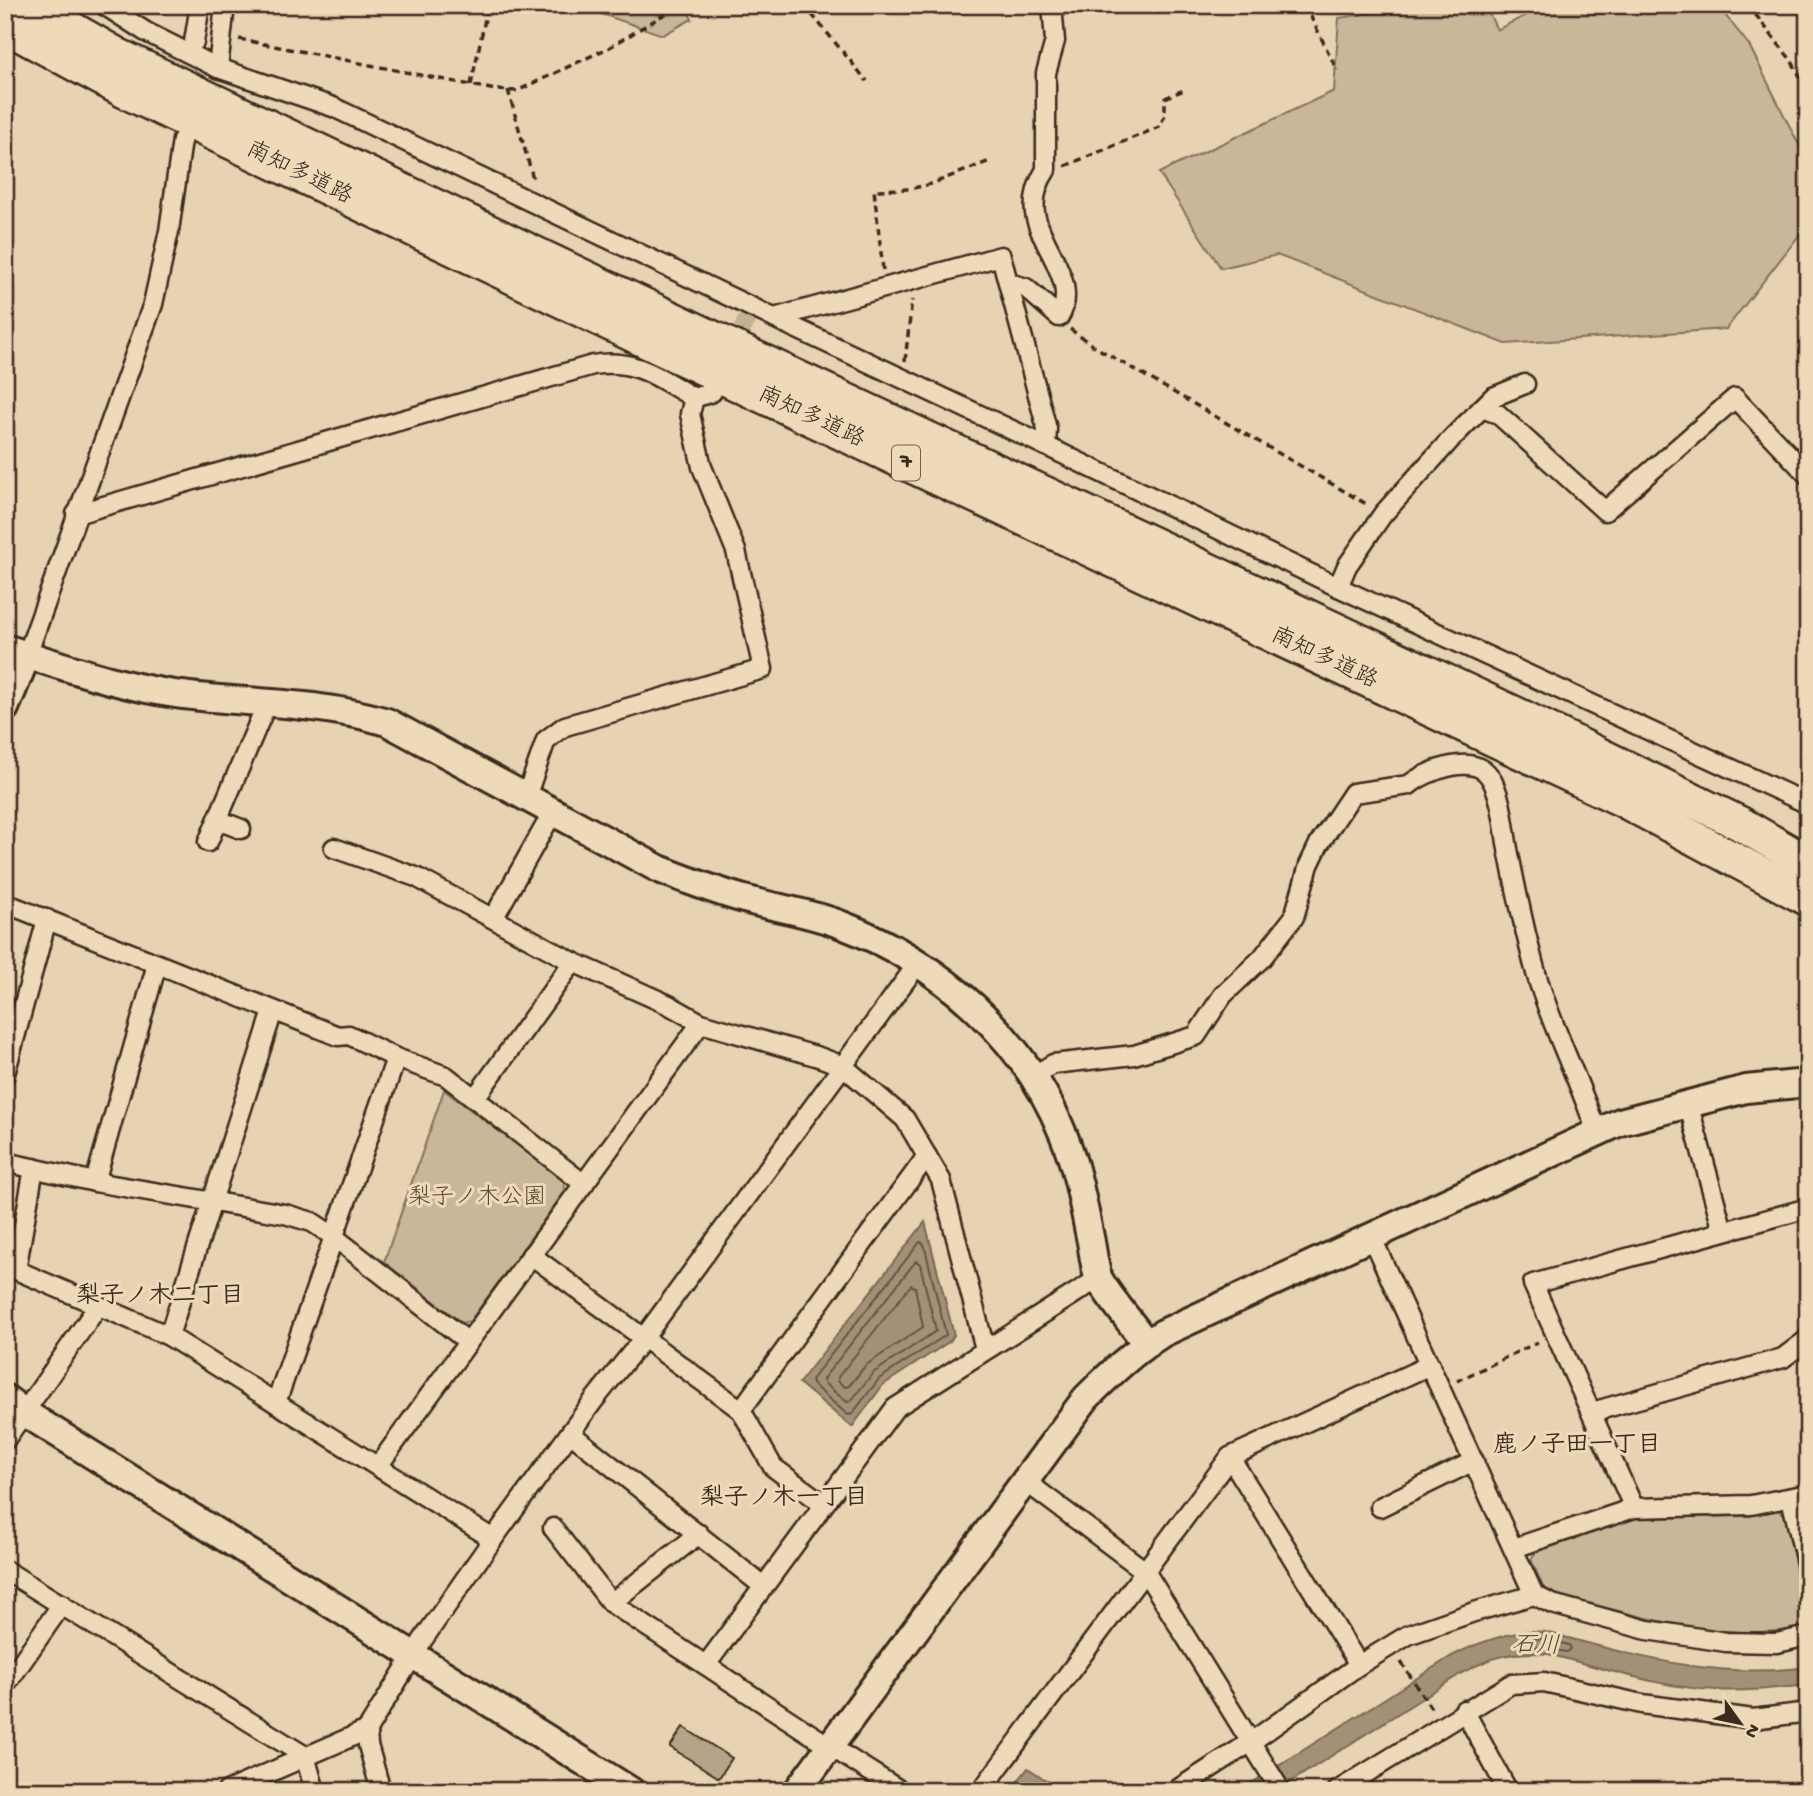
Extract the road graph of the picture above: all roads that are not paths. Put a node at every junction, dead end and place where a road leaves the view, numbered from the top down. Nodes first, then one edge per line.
1 (30, 5) edge
2 (104, 5) edge
3 (200, 5) edge
4 (225, 5) edge
5 (1052, 5) edge
6 (5, 26) edge
7 (194, 42) dead end
8 (218, 68) junction
9 (181, 140) dead end
10 (1009, 284) junction
11 (774, 318) junction
12 (1525, 384) dead end
13 (712, 392) dead end
14 (694, 398) junction
15 (1482, 408) junction
16 (1046, 446) junction
17 (1808, 475) edge
18 (76, 514) junction
19 (1338, 587) junction
20 (16, 651) edge
21 (267, 704) junction
22 (5, 708) edge
23 (526, 797) junction
24 (1808, 804) edge
25 (553, 812) junction
26 (218, 820) junction
27 (241, 829) dead end
28 (208, 842) dead end
29 (334, 848) dead end
30 (1808, 863) edge
31 (1808, 899) edge
32 (5, 903) edge
33 (494, 917) junction
34 (47, 919) junction
35 (573, 962) junction
36 (919, 962) junction
37 (157, 964) junction
38 (273, 1011) junction
39 (701, 1023) junction
40 (396, 1058) junction
41 (843, 1066) junction
42 (5, 1074) edge
43 (1033, 1076) junction
44 (1808, 1083) edge
45 (475, 1098) junction
46 (1688, 1103) junction
47 (1597, 1133) junction
48 (927, 1156) junction
49 (5, 1162) edge
50 (34, 1168) junction
51 (95, 1182) junction
52 (584, 1184) junction
53 (211, 1203) junction
54 (1808, 1208) edge
55 (1723, 1231) junction
56 (333, 1236) junction
57 (1371, 1236) junction
58 (531, 1255) junction
59 (11, 1269) edge
60 (1099, 1278) junction
61 (98, 1306) junction
62 (169, 1336) junction
63 (643, 1339) junction
64 (1808, 1339) edge
65 (467, 1341) junction
66 (1146, 1343) junction
67 (985, 1349) junction
68 (1430, 1365) junction
69 (276, 1403) junction
70 (15, 1405) edge
71 (741, 1410) junction
72 (1592, 1412) junction
73 (570, 1433) junction
74 (5, 1440) edge
75 (1230, 1457) junction
76 (1474, 1461) junction
77 (378, 1466) junction
78 (1025, 1481) junction
79 (1800, 1496) edge
80 (824, 1504) junction
81 (1380, 1507) dead end
82 (1634, 1508) junction
83 (553, 1528) dead end
84 (699, 1534) junction
85 (493, 1539) junction
86 (1514, 1548) junction
87 (5, 1570) edge
88 (1145, 1571) junction
89 (1808, 1571) edge
90 (763, 1586) junction
91 (1534, 1595) junction
92 (611, 1603) junction
93 (62, 1604) junction
94 (1808, 1636) edge
95 (414, 1656) junction
96 (706, 1665) junction
97 (1359, 1665) junction
98 (5, 1686) edge
99 (1464, 1710) junction
100 (1808, 1712) edge
101 (367, 1730) junction
102 (829, 1746) junction
103 (1253, 1746) junction
104 (305, 1756) junction
105 (227, 1791) edge
106 (315, 1791) edge
107 (381, 1791) edge
108 (631, 1791) edge
109 (797, 1791) edge
110 (901, 1791) edge
111 (981, 1791) edge
112 (1175, 1791) edge
113 (1281, 1791) edge
114 (1337, 1791) edge
115 (1508, 1791) edge

1 - 30 highway, 南知多道路 / 7
2 - 8 street
3 - 7 street
4 - 8 street
5 - 10 street
6 - 31 highway, 南知多道路 / 7
8 - 11 street
9 - 18 street
10 - 11 street
10 - 16 street
11 - 16 street
12 - 15 street
13 - 14 street
14 - 18 street
14 - 23 street
15 - 17 street
15 - 19 street
16 - 19 street
18 - 20 street
19 - 24 street
20 - 21 street
20 - 22 street
21 - 23 street
21 - 26 street
23 - 25 street
25 - 33 street
25 - 36 street
26 - 27 street
26 - 28 street
29 - 33 street
32 - 34 street
33 - 35 street
34 - 37 street
34 - 42 street
35 - 39 street
35 - 45 street
36 - 41 street
36 - 43 street
37 - 38 street
37 - 51 street
38 - 40 street
38 - 53 street
39 - 41 street
39 - 52 street
40 - 45 street
40 - 56 street
41 - 48 street
41 - 63 street
43 - 47 street
43 - 60 street
44 - 46 street
45 - 52 street
46 - 47 street
46 - 55 street
47 - 57 street
48 - 67 street
48 - 71 street
49 - 50 street
50 - 51 street
50 - 59 street
51 - 53 street
52 - 58 street
53 - 56 street
53 - 62 street
54 - 55 street
55 - 72 street
56 - 65 street
56 - 69 street
57 - 66 street
57 - 68 street
58 - 63 street
58 - 65 street
59 - 61 street
60 - 66 street
60 - 67 street
61 - 62 street
61 - 70 street
62 - 69 street
63 - 71 street
63 - 73 street
64 - 72 street
65 - 77 street
66 - 78 street
67 - 80 street
68 - 75 street
68 - 76 street
69 - 77 street
70 - 74 street
70 - 95 street
71 - 80 street
72 - 82 street
73 - 84 street
73 - 85 street
75 - 88 street
75 - 97 street
76 - 81 street
76 - 86 street
77 - 85 street
78 - 88 street
78 - 102 street
79 - 82 street
79 - 89 street
80 - 90 street
82 - 86 street
83 - 92 street
84 - 90 street
84 - 92 street
85 - 95 street
86 - 91 street
87 - 93 street
88 - 103 street
88 - 111 street
90 - 96 street
91 - 94 street
91 - 97 street
92 - 96 street
93 - 98 street
93 - 104 street
95 - 101 street
95 - 108 street
96 - 102 street
97 - 103 street
99 - 100 street
99 - 114 street
99 - 115 street
101 - 104 street
101 - 107 street
102 - 109 street
102 - 110 street
103 - 112 street
103 - 113 street
104 - 105 street
104 - 106 street

